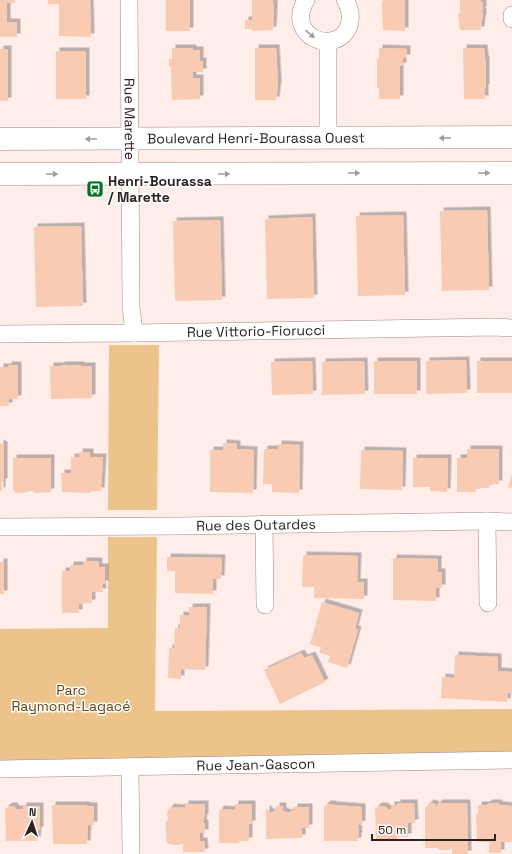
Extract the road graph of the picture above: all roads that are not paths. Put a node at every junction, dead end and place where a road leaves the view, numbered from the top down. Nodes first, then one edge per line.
1 (129, 0) edge
2 (306, 0) edge
3 (344, 0) edge
4 (512, 15) edge
5 (512, 18) edge
6 (328, 42) junction
7 (512, 137) edge
8 (328, 138) junction
9 (0, 139) edge
10 (130, 139) junction
11 (512, 173) edge
12 (0, 174) edge
13 (129, 174) junction
14 (512, 328) edge
15 (0, 334) edge
16 (134, 334) junction
17 (487, 521) junction
18 (512, 522) edge
19 (264, 524) junction
20 (0, 527) edge
21 (488, 603) dead end
22 (265, 605) dead end
23 (512, 760) edge
24 (130, 767) junction
25 (0, 769) edge
26 (131, 854) edge

1 - 10 street, Rue Marette
2 -> 6 street
3 - 6 street
4 - 5 street
6 - 8 street
7 -> 8 main road, Boulevard Henri-Bourassa Ouest
8 - 10 main road, Boulevard Henri-Bourassa Ouest
10 -> 9 main road, Boulevard Henri-Bourassa Ouest
10 - 13 street, Rue Marette
13 -> 11 main road
12 -> 13 main road
13 - 16 street, Rue Marette
14 - 16 street, Rue Vittorio-Fiorucci
15 - 16 street, Rue Vittorio-Fiorucci
17 - 18 street, Rue des Outardes
17 - 19 street, Rue des Outardes
17 - 21 street
19 - 20 street, Rue des Outardes
19 - 22 street
23 - 24 street, Rue Jean-Gascon
24 - 25 street, Rue Jean-Gascon
24 - 26 street

